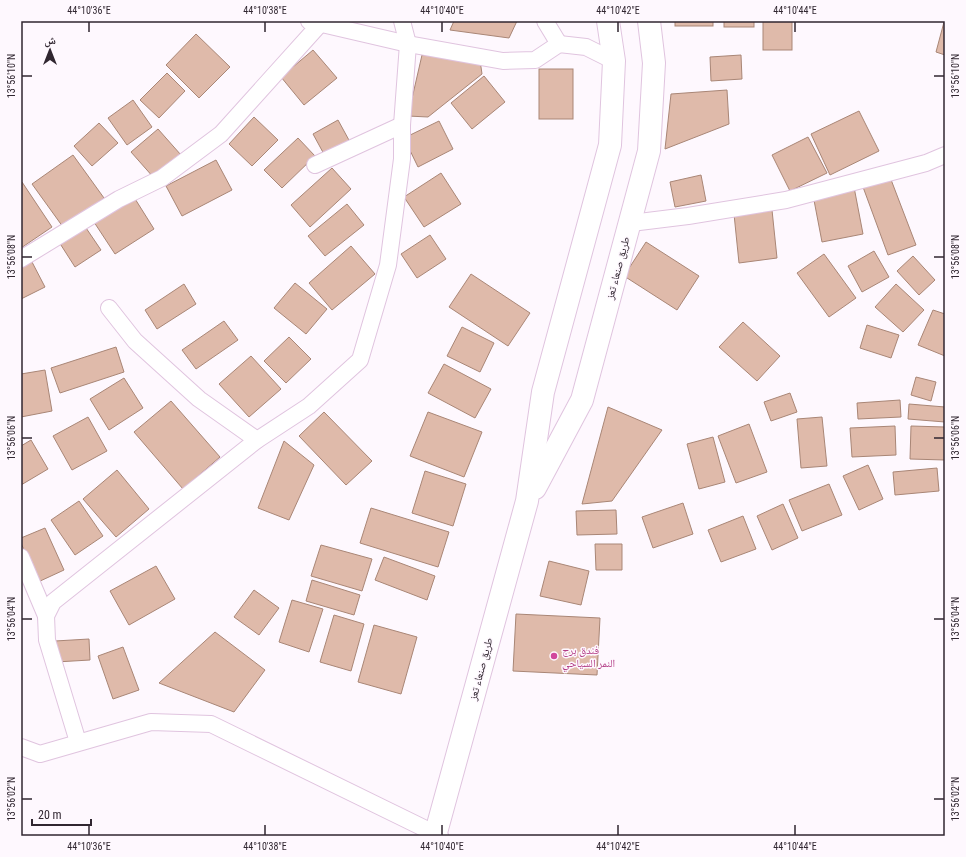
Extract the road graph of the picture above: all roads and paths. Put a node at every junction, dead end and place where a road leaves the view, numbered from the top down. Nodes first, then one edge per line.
1 (402, 21) edge
2 (545, 21) edge
3 (608, 21) edge
4 (649, 21) edge
5 (314, 22) edge
6 (408, 44) junction
7 (560, 44) junction
8 (614, 61) junction
9 (402, 125) junction
10 (945, 155) edge
11 (315, 165) dead end
12 (631, 223) junction
13 (21, 259) edge
14 (109, 308) dead end
15 (257, 440) junction
16 (527, 501) junction
17 (21, 557) edge
18 (46, 616) junction
19 (21, 734) edge
20 (78, 742) junction
21 (21, 747) edge
22 (40, 754) junction
23 (437, 836) edge

1 - 6 street
2 - 7 street
3 - 8 highway, طريق صنعاء تعز
4 - 12 highway, طريق صنعاء تعز
5 - 6 street
5 - 13 street
6 - 7 street
6 - 9 street
7 - 8 street
8 - 16 highway, طريق صنعاء تعز
9 - 11 street
9 - 15 street
10 - 12 street
12 - 16 highway, طريق صنعاء تعز
14 - 15 street
15 - 18 street
16 - 23 highway, طريق صنعاء تعز
17 - 18 street
18 - 20 street
19 - 22 street
20 - 22 street
20 - 23 street
21 - 22 street

